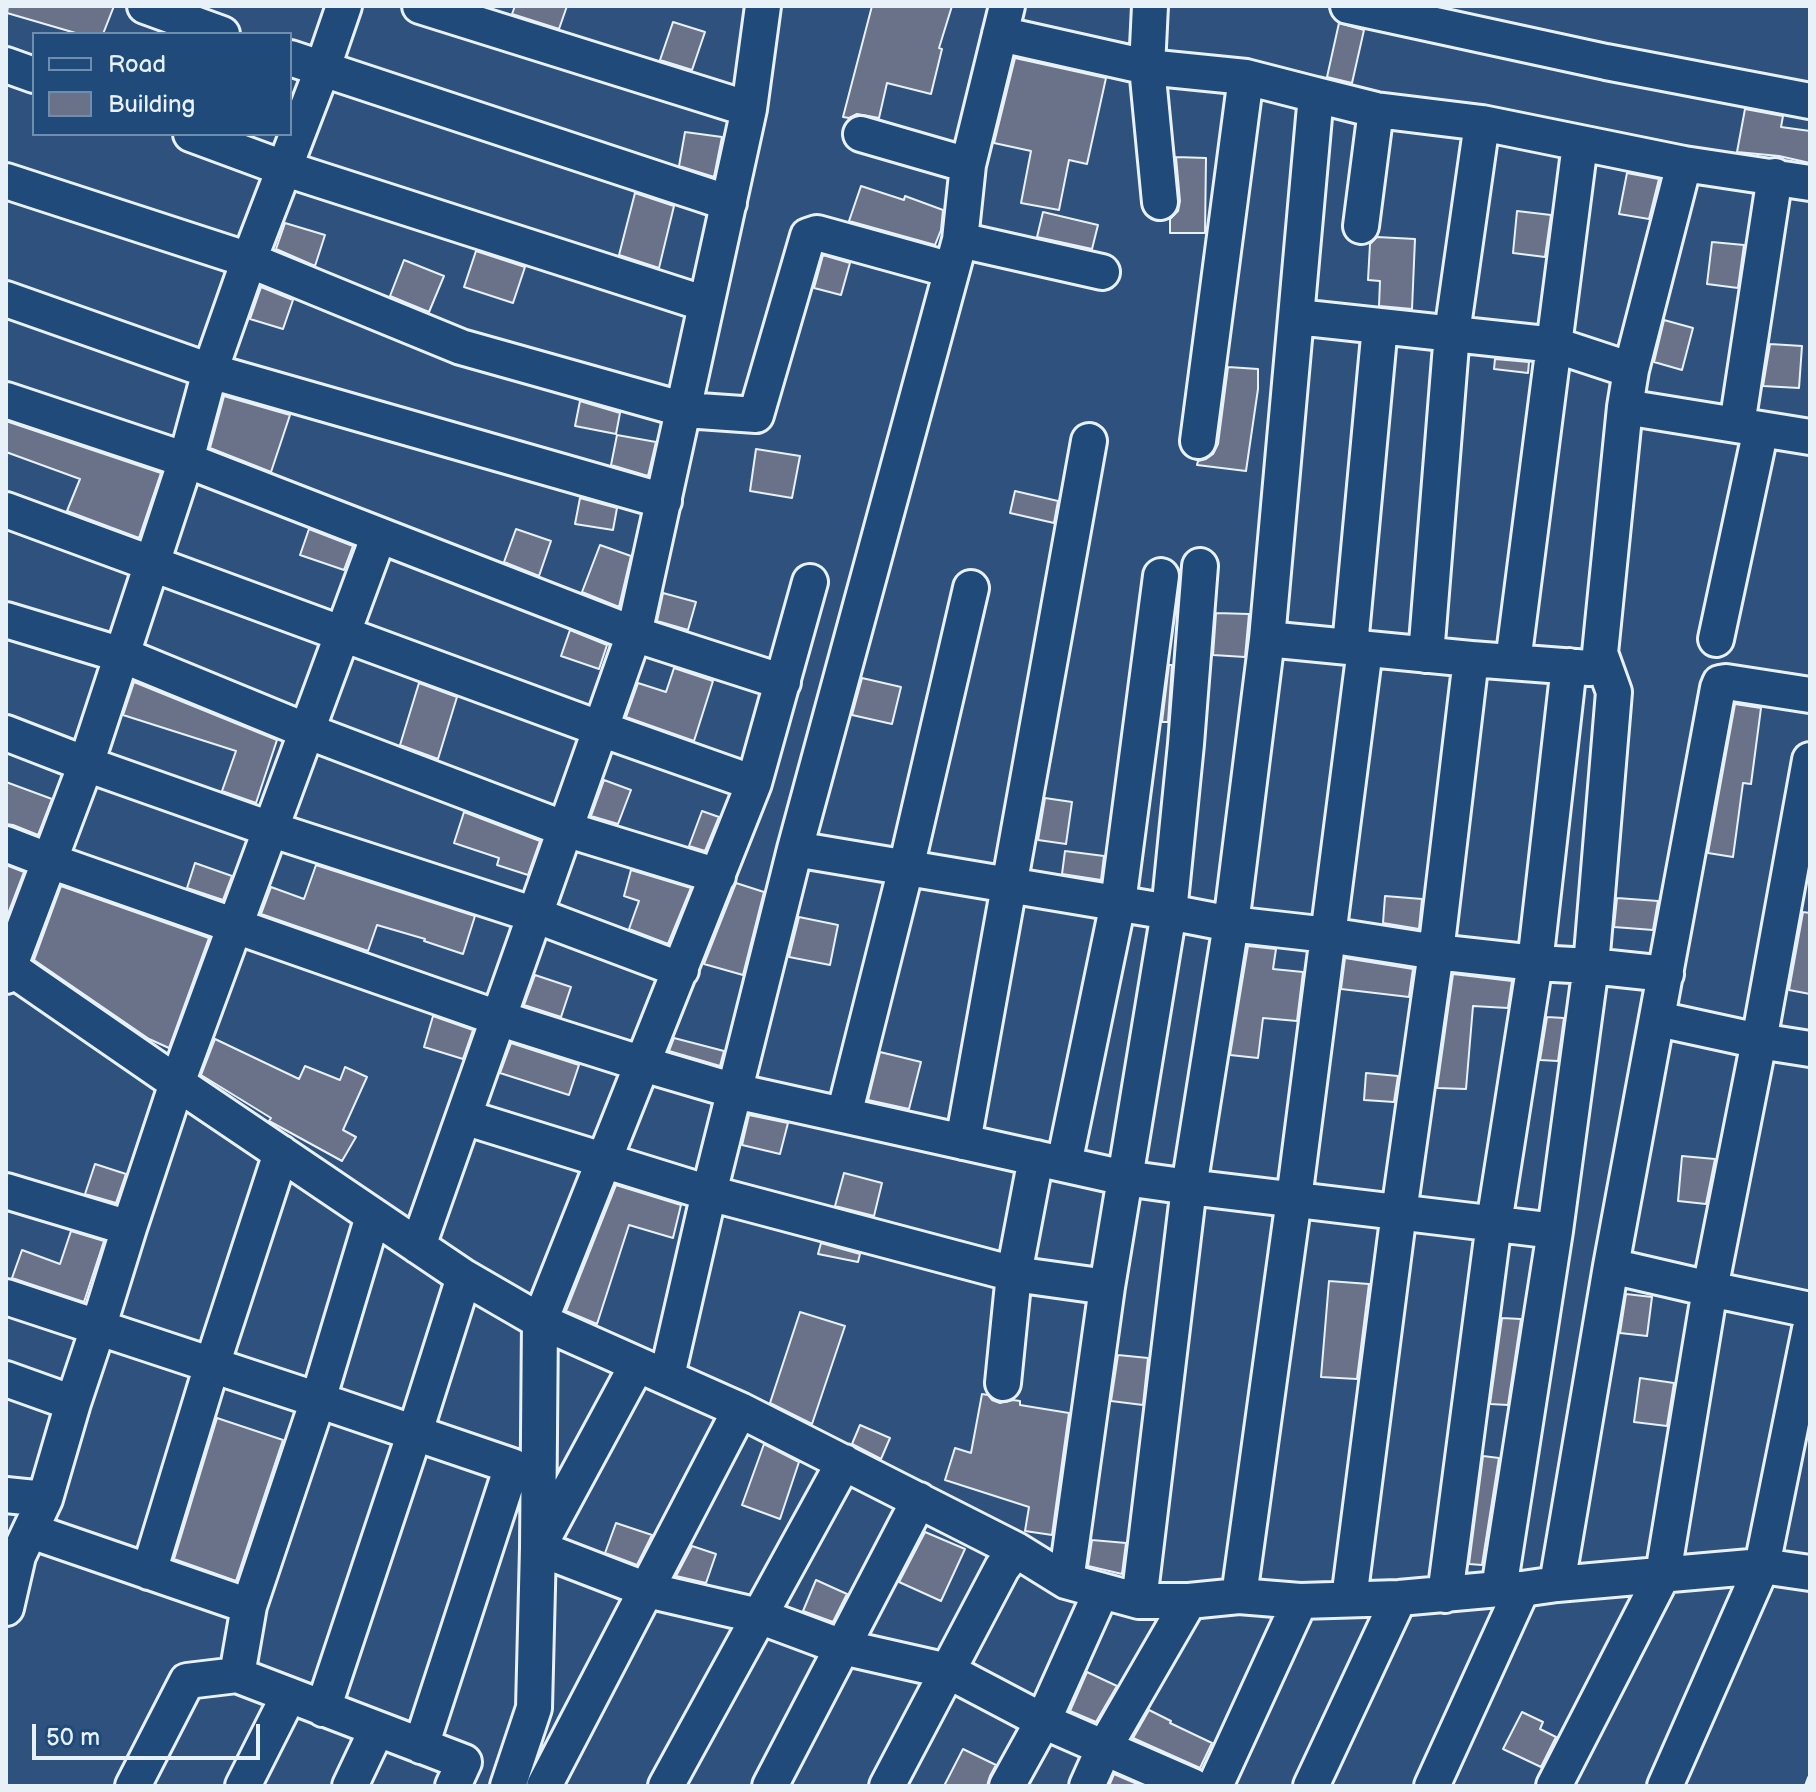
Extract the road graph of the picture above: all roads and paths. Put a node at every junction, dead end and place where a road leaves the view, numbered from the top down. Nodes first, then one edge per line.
1 (145, 6) edge
2 (344, 6) edge
3 (420, 6) edge
4 (763, 6) edge
5 (1150, 6) edge
6 (1348, 6) edge
7 (1461, 18) edge
8 (1004, 20) edge
9 (216, 32) edge
10 (292, 59) edge
11 (6, 65) edge
12 (1147, 67) junction
13 (322, 70) junction
14 (32, 74) edge
15 (1246, 77) junction
16 (1316, 95) junction
17 (1810, 101) edge
18 (749, 109) junction
19 (1376, 110) junction
20 (1482, 123) junction
21 (861, 134) dead end
22 (196, 136) edge
23 (1580, 144) junction
24 (1684, 164) junction
25 (968, 165) junction
26 (283, 168) junction
27 (1775, 176) junction
28 (6, 181) edge
29 (1810, 183) edge
30 (1160, 202) dead end
31 (729, 203) junction
32 (1361, 226) dead end
33 (955, 255) junction
34 (249, 260) junction
35 (1102, 272) dead end
36 (6, 299) edge
37 (706, 304) junction
38 (1297, 317) junction
39 (1380, 326) junction
40 (1452, 333) junction
41 (1555, 345) junction
42 (1631, 370) junction
43 (210, 371) junction
44 (6, 400) edge
45 (1625, 407) junction
46 (685, 410) junction
47 (1749, 427) junction
48 (1810, 437) edge
49 (1089, 441) dead end
50 (1198, 441) dead end
51 (186, 460) junction
52 (664, 501) junction
53 (6, 510) edge
54 (379, 535) junction
55 (152, 565) junction
56 (1200, 566) dead end
57 (1161, 576) dead end
58 (810, 582) dead end
59 (971, 588) dead end
60 (6, 620) edge
61 (634, 634) junction
62 (342, 635) junction
63 (1267, 639) junction
64 (1716, 639) dead end
65 (1359, 648) junction
66 (122, 655) junction
67 (1426, 655) junction
68 (1471, 659) junction
69 (1513, 662) junction
70 (1569, 666) junction
71 (1606, 669) junction
72 (783, 682) junction
73 (1810, 695) edge
74 (601, 729) junction
75 (307, 731) junction
76 (6, 733) edge
77 (1810, 760) edge
78 (86, 764) junction
79 (754, 783) junction
80 (270, 829) junction
81 (565, 829) junction
82 (6, 844) edge
83 (795, 849) junction
84 (50, 861) junction
85 (906, 868) junction
86 (718, 876) junction
87 (1010, 885) junction
88 (1118, 903) junction
89 (1169, 912) junction
90 (535, 915) junction
91 (1231, 924) junction
92 (235, 926) junction
93 (1328, 935) junction
94 (1436, 952) junction
95 (1535, 963) junction
96 (1591, 966) junction
97 (7, 970) edge
98 (681, 970) junction
99 (1666, 974) junction
100 (498, 1018) junction
101 (1658, 1019) junction
102 (1759, 1041) junction
103 (1810, 1049) edge
104 (643, 1064) junction
105 (177, 1083) junction
106 (735, 1091) junction
107 (844, 1115) junction
108 (464, 1117) junction
109 (963, 1142) junction
110 (281, 1153) junction
111 (603, 1161) junction
112 (1050, 1161) junction
113 (1125, 1178) junction
114 (1189, 1187) junction
115 (6, 1191) edge
116 (709, 1193) junction
117 (1294, 1199) junction
118 (1399, 1212) junction
119 (373, 1216) junction
120 (1494, 1223) junction
121 (129, 1228) junction
122 (1555, 1231) junction
123 (418, 1246) junction
124 (1611, 1266) junction
125 (1014, 1274) junction
126 (464, 1277) junction
127 (1107, 1287) junction
128 (1710, 1289) junction
129 (6, 1297) edge
130 (1810, 1310) edge
131 (540, 1321) junction
132 (98, 1328) junction
133 (1810, 1329) edge
134 (212, 1365) junction
135 (652, 1370) junction
136 (6, 1379) edge
137 (1003, 1383) dead end
138 (318, 1400) junction
139 (73, 1403) junction
140 (740, 1410) junction
141 (415, 1432) junction
142 (844, 1462) junction
143 (6, 1495) edge
144 (45, 1499) junction
145 (919, 1500) junction
146 (18, 1547) edge
147 (538, 1548) junction
148 (1016, 1550) junction
149 (1762, 1566) junction
150 (149, 1572) junction
151 (1810, 1573) edge
152 (1663, 1574) junction
153 (1066, 1581) junction
154 (1557, 1584) junction
155 (1511, 1589) junction
156 (647, 1590) junction
157 (1101, 1592) junction
158 (1445, 1595) junction
159 (1239, 1596) junction
160 (1399, 1598) junction
161 (1349, 1599) junction
162 (1139, 1601) junction
163 (1189, 1601) junction
164 (1300, 1601) junction
165 (249, 1606) junction
166 (6, 1608) edge
167 (759, 1616) junction
168 (842, 1647) junction
169 (948, 1671) junction
170 (237, 1675) junction
171 (289, 1695) junction
172 (323, 1709) junction
173 (1043, 1721) junction
174 (377, 1729) junction
175 (421, 1746) junction
176 (1104, 1748) junction
177 (133, 1786) edge
178 (243, 1786) edge
179 (350, 1786) edge
180 (453, 1786) edge
181 (508, 1786) edge
182 (544, 1786) edge
183 (666, 1786) edge
184 (770, 1786) edge
185 (887, 1786) edge
186 (1007, 1786) edge
187 (1087, 1786) edge
188 (1192, 1786) edge
189 (1215, 1786) edge
190 (1311, 1786) edge
191 (1432, 1786) edge
192 (1554, 1786) edge
193 (1665, 1786) edge

1 - 9 street
2 - 13 street
3 - 18 street
4 - 18 street
5 - 12 street
6 - 7 street
7 - 17 street
8 - 12 street
8 - 25 street
10 - 13 street
11 - 14 street
12 - 15 street
12 - 30 street
13 - 26 street
13 - 31 street
15 - 16 street
15 - 50 street
16 - 19 street
16 - 38 street
18 - 31 street
19 - 20 street
19 - 32 street
20 - 23 street
20 - 40 street
21 - 25 street
22 - 26 street
23 - 24 street
23 - 41 street
24 - 27 street
24 - 42 street
25 - 33 street
26 - 34 street
26 - 37 street
27 - 29 street
27 - 47 street
28 - 34 street
31 - 37 street
33 - 35 street
33 - 46 street
33 - 83 street
34 - 43 street
34 - 46 street
36 - 43 street
37 - 46 street
38 - 39 street
38 - 63 street
39 - 40 street
39 - 65 street
40 - 41 street
40 - 67 street
41 - 42 street
41 - 69 street
42 - 45 street
43 - 51 street
43 - 52 street
44 - 51 street
45 - 47 street
45 - 71 street
46 - 52 street
47 - 48 street
47 - 64 street
49 - 87 street
51 - 54 street
51 - 55 street
52 - 61 street
53 - 55 street
54 - 61 street
54 - 62 street
55 - 62 street
55 - 66 street
56 - 89 street
57 - 88 street
58 - 72 street
59 - 85 street
60 - 66 street
61 - 72 street
61 - 74 street
62 - 74 street
62 - 75 street
63 - 65 street
63 - 91 street
65 - 67 street
65 - 93 street
66 - 75 street
66 - 78 street
67 - 68 street
68 - 69 street
68 - 94 street
69 - 70 street
70 - 71 street
70 - 95 street
71 - 96 street
72 - 79 street
73 - 99 street
74 - 79 street
74 - 81 street
75 - 80 street
75 - 81 street
76 - 78 street
77 - 102 street
78 - 80 street
78 - 84 street
79 - 86 street
80 - 90 street
80 - 92 street
81 - 86 street
81 - 90 street
82 - 84 street
83 - 85 street
83 - 106 street
84 - 92 street
84 - 97 street
85 - 87 street
85 - 107 street
86 - 98 street
87 - 88 street
87 - 109 street
88 - 89 street
88 - 112 street
89 - 91 street
89 - 113 street
90 - 98 street
90 - 100 street
91 - 93 street
91 - 114 street
92 - 100 street
92 - 105 street
93 - 94 street
93 - 117 street
94 - 95 street
94 - 118 street
95 - 96 street
95 - 120 street
96 - 99 street
96 - 122 street
97 - 105 street
98 - 104 street
99 - 101 street
100 - 104 street
100 - 108 street
101 - 102 street
101 - 124 street
102 - 103 street
102 - 128 street
104 - 106 street
104 - 111 street
105 - 110 street
105 - 121 street
106 - 107 street
106 - 116 street
107 - 109 street
108 - 111 street
108 - 123 street
109 - 112 street
110 - 119 street
110 - 134 street
111 - 116 street
111 - 131 street
112 - 113 street
112 - 125 street
113 - 114 street
113 - 127 street
114 - 117 street
114 - 162 street
115 - 121 street
116 - 125 street
116 - 135 street
117 - 118 street
117 - 159 street
118 - 120 street
118 - 161 street
119 - 123 street
119 - 138 street
120 - 122 street
120 - 158 street
121 - 132 street
122 - 155 street
123 - 126 street
124 - 128 street
124 - 154 street
125 - 127 street
125 - 137 street
126 - 131 street
126 - 141 street
127 - 153 street
128 - 130 street
128 - 152 street
129 - 132 street
131 - 135 street
131 - 147 street
132 - 134 street
132 - 139 street
133 - 149 street
134 - 138 street
134 - 150 street
135 - 140 street
135 - 147 street
136 - 139 street
138 - 141 street
138 - 165 street
139 - 144 street
140 - 142 street
140 - 156 street
141 - 172 street
141 - 175 street
142 - 145 street
142 - 167 street
143 - 144 street
144 - 146 street
145 - 148 street
145 - 168 street
146 - 150 street
146 - 166 street
147 - 156 street
147 - 181 street
148 - 153 street
148 - 169 street
149 - 151 street
149 - 152 street
149 - 193 street
150 - 165 street
152 - 154 street
152 - 192 street
153 - 157 street
154 - 155 street
155 - 158 street
155 - 191 street
156 - 167 street
156 - 182 street
157 - 162 street
157 - 173 street
158 - 160 street
159 - 163 street
159 - 164 street
160 - 161 street
160 - 190 street
161 - 164 street
162 - 163 street
163 - 176 street
164 - 189 street
165 - 170 street
167 - 168 street
167 - 183 street
168 - 169 street
168 - 184 street
169 - 173 street
169 - 185 street
170 - 171 street
170 - 177 street
171 - 172 street
171 - 178 street
172 - 174 street
173 - 176 street
173 - 186 street
174 - 175 street
174 - 179 street
175 - 180 street
176 - 187 street
176 - 188 street

